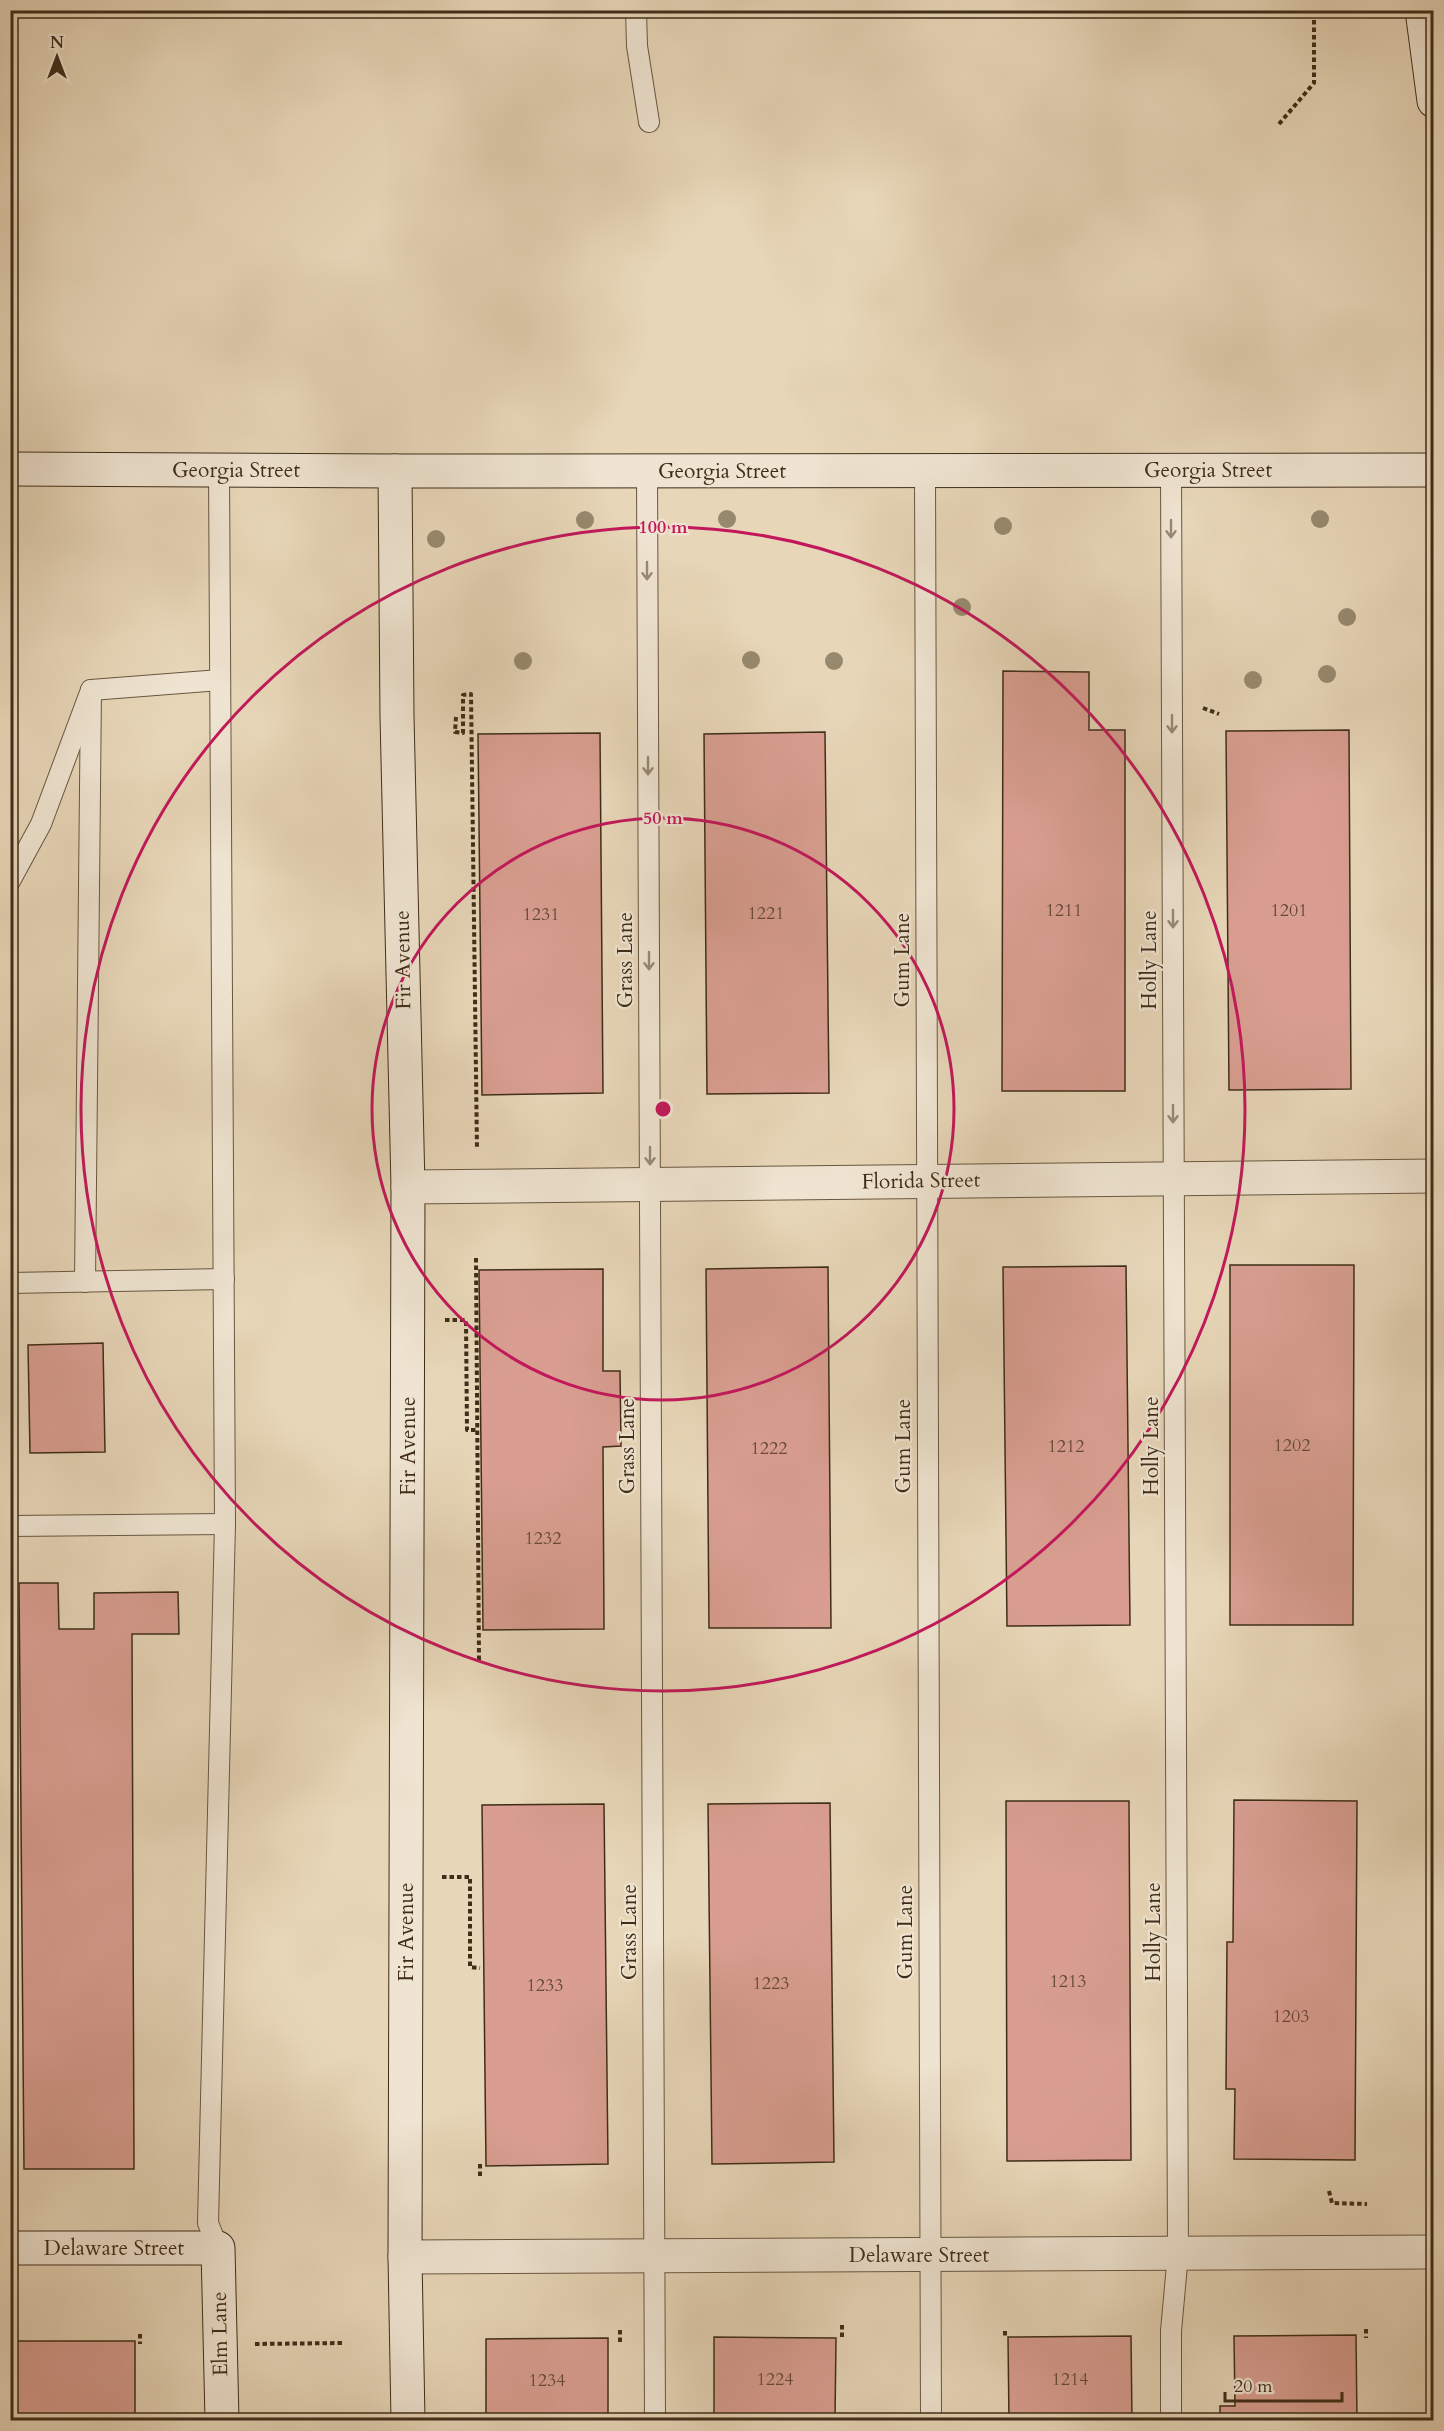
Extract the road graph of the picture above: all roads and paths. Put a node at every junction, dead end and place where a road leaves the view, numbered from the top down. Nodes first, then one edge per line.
1 (636, 10) edge
2 (1314, 10) edge
3 (1422, 10) edge
4 (1434, 101) edge
5 (650, 122) dead end
6 (1279, 124) dead end
7 (10, 469) edge
8 (1434, 470) edge
9 (219, 471) junction
10 (395, 471) junction
11 (646, 471) junction
12 (925, 471) junction
13 (1171, 471) junction
14 (220, 680) junction
15 (91, 690) junction
16 (456, 717) dead end
17 (10, 881) edge
18 (477, 1156) dead end
19 (1434, 1176) edge
20 (1174, 1179) junction
21 (926, 1181) junction
22 (650, 1185) junction
23 (408, 1187) junction
24 (476, 1258) dead end
25 (224, 1279) junction
26 (85, 1281) junction
27 (10, 1283) edge
28 (466, 1320) dead end
29 (477, 1430) junction
30 (225, 1524) junction
31 (10, 1526) edge
32 (479, 1660) dead end
33 (470, 1877) dead end
34 (480, 1968) dead end
35 (480, 2164) dead end
36 (480, 2177) dead end
37 (1329, 2192) dead end
38 (1367, 2204) dead end
39 (10, 2248) edge
40 (218, 2248) junction
41 (1434, 2252) edge
42 (1178, 2253) junction
43 (930, 2255) junction
44 (405, 2257) junction
45 (654, 2257) junction
46 (842, 2325) dead end
47 (1366, 2329) dead end
48 (620, 2331) dead end
49 (1005, 2331) dead end
50 (140, 2334) dead end
51 (1005, 2338) dead end
52 (1366, 2338) dead end
53 (842, 2339) dead end
54 (342, 2343) dead end
55 (620, 2343) dead end
56 (140, 2344) dead end
57 (254, 2344) dead end
58 (222, 2421) edge
59 (408, 2421) edge
60 (655, 2421) edge
61 (931, 2421) edge
62 (1171, 2421) edge

1 - 5 lane
2 - 6 path
3 - 4 street
7 - 9 street, Georgia Street
8 - 13 street, Georgia Street
9 - 10 street, Georgia Street
9 - 14 lane
10 - 11 street, Georgia Street
10 - 23 street, Fir Avenue
11 - 12 street, Georgia Street
11 -> 22 lane, Grass Lane
12 - 13 street, Georgia Street
12 - 21 lane, Gum Lane
13 -> 20 lane, Holly Lane
14 - 15 lane
14 - 25 lane
15 - 17 lane
15 - 26 lane
16 - 18 path
19 - 20 street, Florida Street
20 - 21 street, Florida Street
20 - 42 lane, Holly Lane
21 - 22 street, Florida Street
21 - 43 lane, Gum Lane
22 - 23 street, Florida Street
22 - 45 lane, Grass Lane
23 - 44 street, Fir Avenue
24 - 29 path
25 - 26 lane
25 - 30 lane
26 - 27 lane
28 - 29 path
29 - 32 path
30 - 31 lane
30 - 40 lane
33 - 34 path
35 - 36 path
37 - 38 path
39 - 40 street, Delaware Street
40 - 58 street, Elm Lane
41 - 42 street, Delaware Street
42 - 43 street, Delaware Street
42 - 62 lane, Holly Lane
43 - 45 street, Delaware Street
43 - 61 lane, Gum Lane
44 - 45 street, Delaware Street
44 - 59 street, Fir Avenue
45 - 60 lane, Grass Lane
46 - 53 path
47 - 52 path
48 - 55 path
49 - 51 path
50 - 56 path
54 - 57 path

